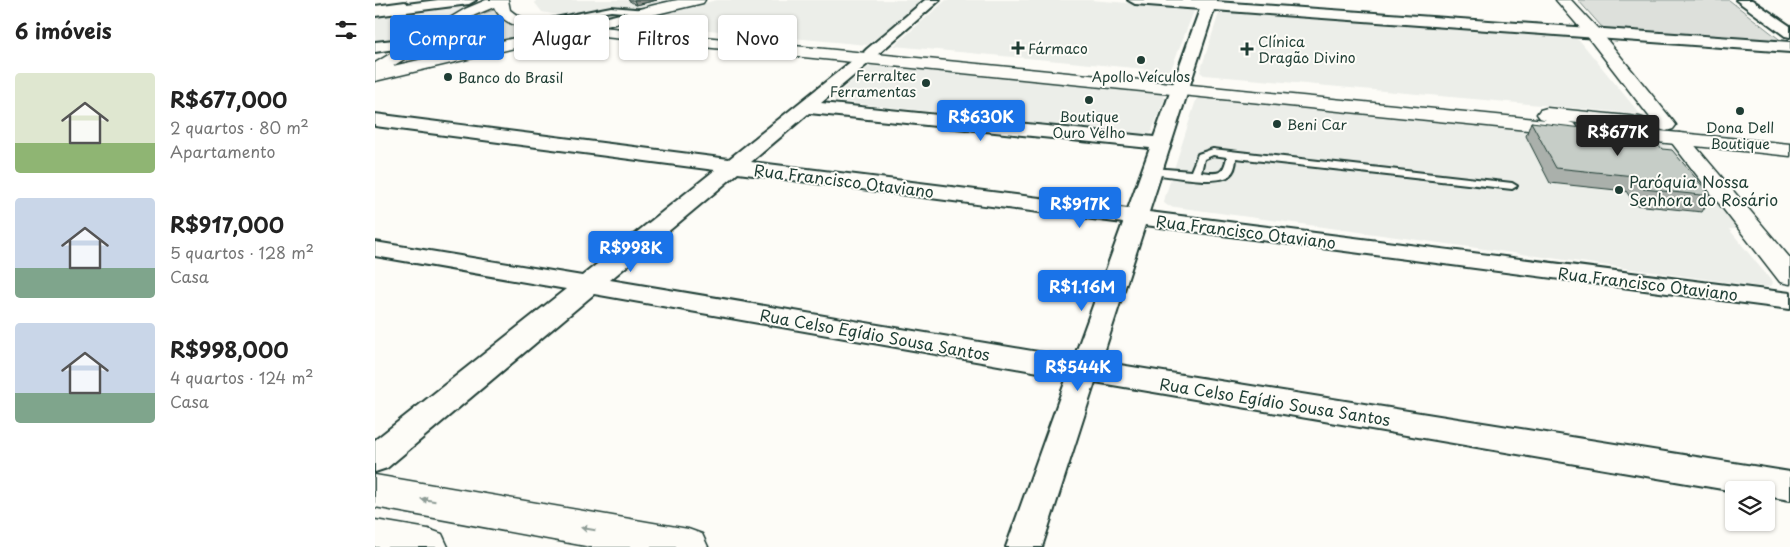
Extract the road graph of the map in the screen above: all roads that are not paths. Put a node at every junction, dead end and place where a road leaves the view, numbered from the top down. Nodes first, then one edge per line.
1 (442, 0) edge
2 (469, 0) edge
3 (500, 0) edge
4 (698, 0) edge
5 (933, 0) edge
6 (1135, 0) edge
7 (1387, 0) edge
8 (1563, 0) edge
9 (1743, 0) edge
10 (1209, 3) edge
11 (525, 6) dead end
12 (666, 7) junction
13 (375, 8) edge
14 (375, 12) edge
15 (647, 12) junction
16 (465, 15) edge
17 (540, 15) edge
18 (576, 15) edge
19 (644, 15) edge
20 (1392, 18) junction
21 (514, 20) edge
22 (609, 21) edge
23 (609, 33) edge
24 (1593, 33) junction
25 (1790, 33) edge
26 (708, 38) edge
27 (514, 43) edge
28 (390, 45) edge
29 (375, 47) edge
30 (1790, 47) edge
31 (868, 56) junction
32 (392, 60) edge
33 (375, 70) edge
34 (375, 76) edge
35 (1181, 86) junction
36 (805, 108) junction
37 (375, 120) edge
38 (1673, 132) junction
39 (1790, 137) edge
40 (1161, 143) junction
41 (1790, 150) edge
42 (1232, 154) junction
43 (734, 166) junction
44 (1153, 171) junction
45 (1195, 175) junction
46 (1512, 186) dead end
47 (1136, 217) junction
48 (375, 249) edge
49 (1790, 276) edge
50 (586, 285) junction
51 (1790, 301) edge
52 (1085, 370) junction
53 (375, 460) edge
54 (1790, 486) edge
55 (375, 491) edge
56 (375, 538) edge
57 (428, 547) edge
58 (688, 547) edge
59 (1024, 547) edge

1 - 13 lane
2 - 14 street
3 - 16 main road
3 - 21 main road
4 - 12 main road
5 - 31 street
6 - 10 street
7 - 20 street
8 - 24 main road
9 - 25 street
10 - 20 street
10 - 35 street
11 - 17 main road
12 - 15 main road
12 - 19 main road
15 - 18 lane
15 - 22 main road
20 - 24 street
23 - 31 main road
24 - 30 street
24 - 38 main road
26 - 31 main road
27 - 34 main road
28 - 29 street
31 - 35 main road
31 - 36 street
32 - 33 main road
35 - 38 main road
35 - 40 street
36 - 40 street
36 - 43 street
37 - 43 street, Rua Francisco Otaviano
38 - 39 main road
38 - 41 main road
38 - 49 main road
40 - 44 street
42 - 45 lane
42 - 45 lane
42 - 46 lane
43 - 47 street, Rua Francisco Otaviano
43 - 50 street
44 - 45 lane
44 - 47 street
47 - 51 street, Rua Francisco Otaviano
47 - 52 street
48 - 50 street, Rua Celso Egídio Sousa Santos
50 - 52 street, Rua Celso Egídio Sousa Santos
50 - 53 street
52 - 54 street, Rua Celso Egídio Sousa Santos
52 - 59 street
58 -> 55 main road
56 - 57 main road

